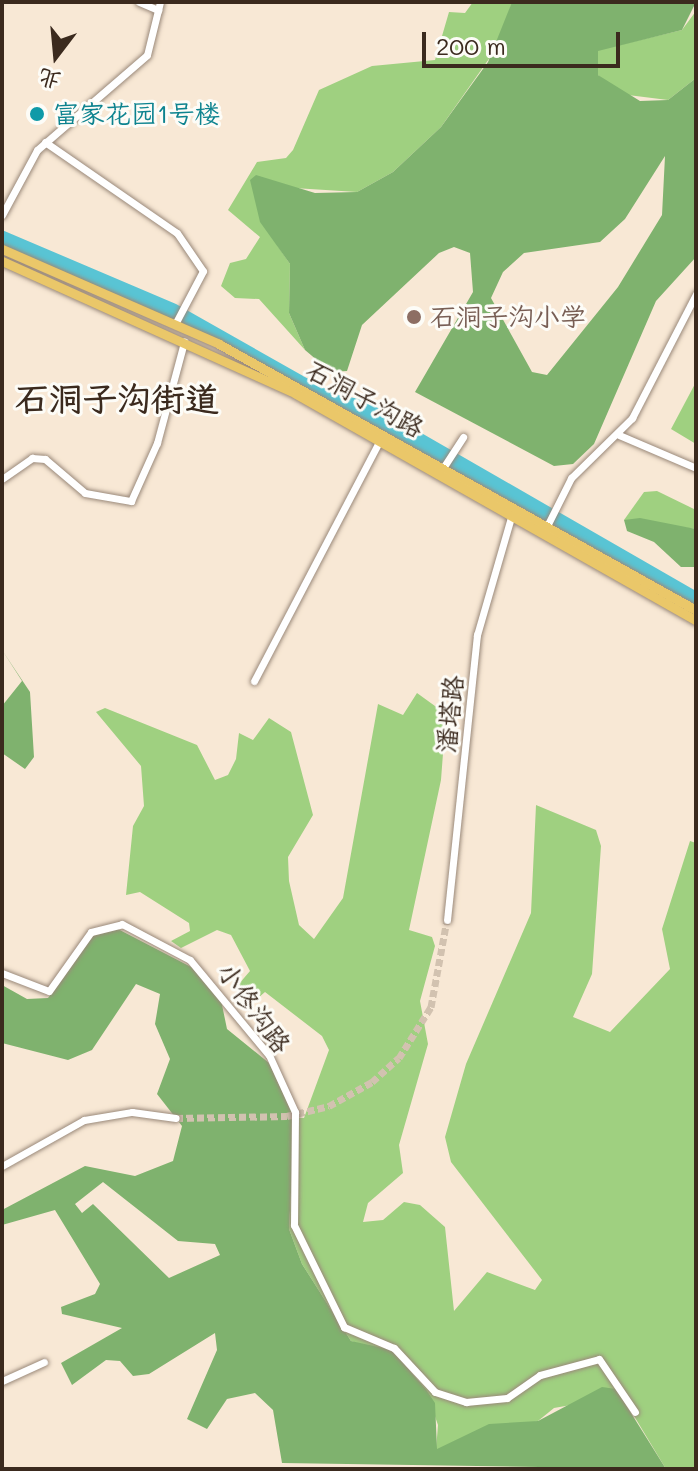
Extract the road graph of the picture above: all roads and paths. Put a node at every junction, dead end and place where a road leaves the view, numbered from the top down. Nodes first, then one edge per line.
1 (139, 2) edge
2 (159, 6) edge
3 (45, 142) junction
4 (2, 189) edge
5 (12, 193) junction
6 (2, 215) edge
7 (2, 249) edge
8 (2, 261) edge
9 (696, 294) edge
10 (176, 323) junction
11 (184, 340) junction
12 (619, 435) junction
13 (463, 437) dead end
14 (379, 442) junction
15 (444, 466) junction
16 (696, 468) edge
17 (2, 479) edge
18 (511, 517) junction
19 (548, 525) junction
20 (696, 610) edge
21 (696, 620) edge
22 (254, 681) dead end
23 (447, 920) tunnel mouth
24 (2, 973) edge
25 (176, 1118) tunnel mouth
26 (2, 1166) edge
27 (44, 1362) dead end
28 (2, 1381) edge
29 (635, 1412) dead end

1 - 2 street
2 - 3 street
3 - 5 street
3 - 10 street
4 - 5 street
5 - 6 street
7 - 10 main road, 石洞子沟路
8 - 11 main road, 石洞子沟路
9 - 12 street
10 - 15 main road, 石洞子沟路
11 - 14 main road, 石洞子沟路
11 - 17 street
12 - 16 street
12 - 19 street
13 - 15 street
14 - 18 main road, 石洞子沟路
14 - 22 street
15 - 19 main road, 石洞子沟路
18 - 21 main road, 石洞子沟路
18 - 23 street, 潘塔路
19 - 20 main road, 石洞子沟路
24 - 29 street, 小佟沟路
25 - 26 street
27 - 28 street

